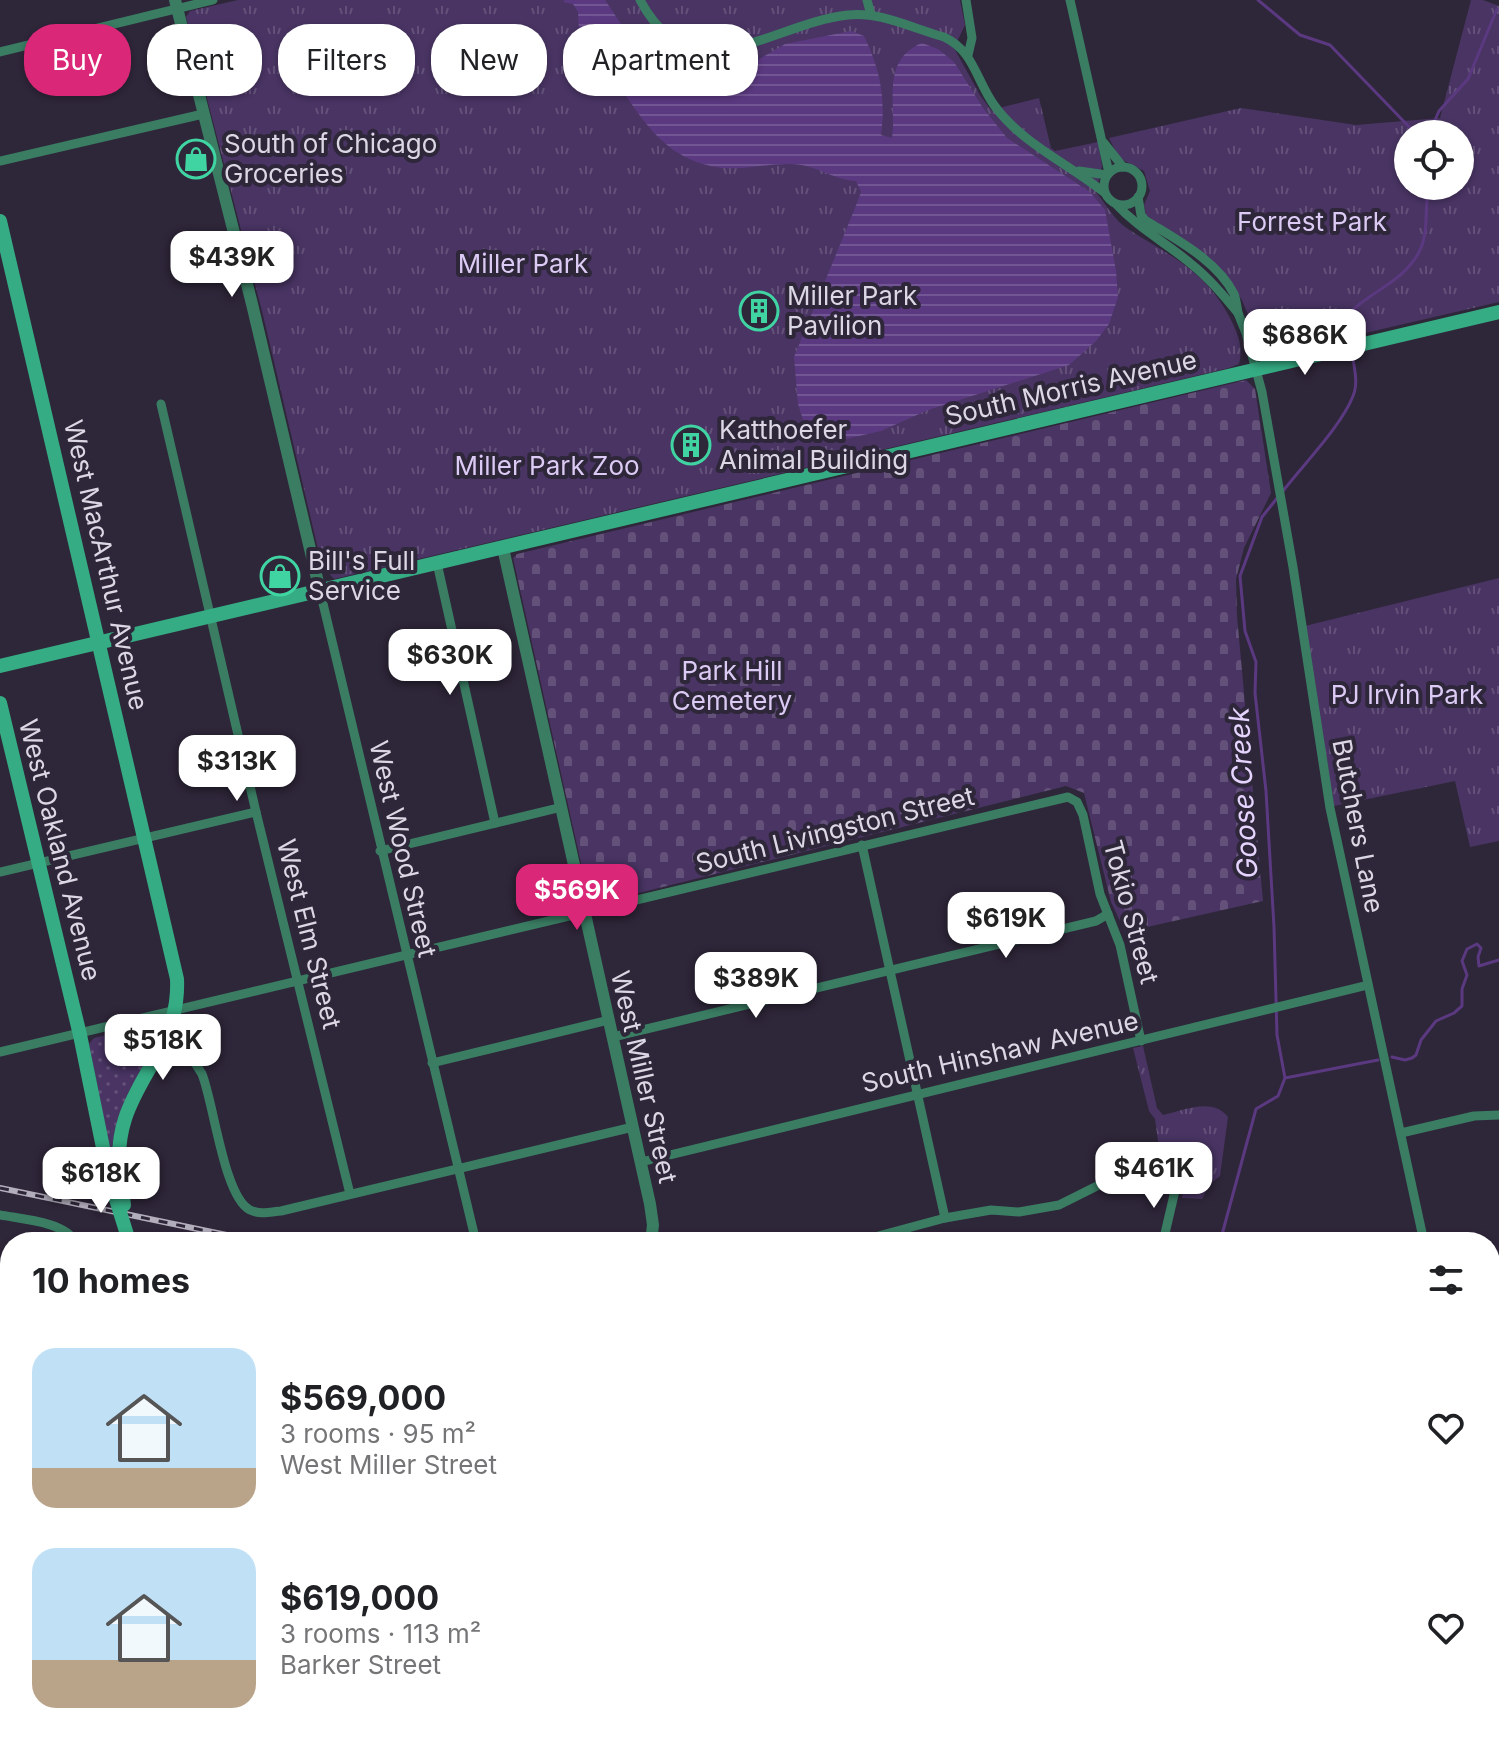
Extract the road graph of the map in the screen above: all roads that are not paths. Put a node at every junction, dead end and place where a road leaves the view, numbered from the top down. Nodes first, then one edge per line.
1 (213, 0) edge
2 (640, 0) edge
3 (867, 0) edge
4 (966, 0) edge
5 (1070, 0) edge
6 (176, 4) edge
7 (871, 15) junction
8 (0, 52) edge
9 (968, 55) junction
10 (203, 114) junction
11 (1104, 143) junction
12 (0, 161) edge
13 (1123, 167) junction
14 (1078, 171) junction
15 (1108, 174) junction
16 (1105, 193) junction
17 (1138, 197) junction
18 (1116, 204) junction
19 (0, 221) edge
20 (1499, 312) edge
21 (1238, 313) junction
22 (1257, 369) junction
23 (161, 404) dead end
24 (503, 548) junction
25 (437, 563) junction
26 (320, 591) junction
27 (211, 617) junction
28 (100, 643) junction
29 (0, 666) edge
30 (0, 703) edge
31 (1073, 798) joint
32 (562, 807) junction
33 (256, 812) junction
34 (495, 823) junction
35 (146, 838) junction
36 (862, 845) junction
37 (380, 851) junction
38 (38, 863) junction
39 (0, 872) edge
40 (585, 913) junction
41 (1108, 914) junction
42 (406, 956) junction
43 (891, 971) junction
44 (298, 983) junction
45 (1368, 985) junction
46 (175, 1012) junction
47 (609, 1020) junction
48 (80, 1035) junction
49 (613, 1037) junction
50 (1141, 1041) junction
51 (165, 1043) junction
52 (0, 1052) edge
53 (432, 1063) junction
54 (918, 1094) junction
55 (1499, 1115) edge
56 (633, 1127) junction
57 (1401, 1133) junction
58 (641, 1162) junction
59 (458, 1169) junction
60 (115, 1179) junction
61 (350, 1194) junction
62 (0, 1215) edge
63 (945, 1218) junction
64 (67, 1232) edge
65 (127, 1232) edge
66 (474, 1232) edge
67 (652, 1232) edge
68 (893, 1232) edge
69 (1166, 1232) edge
70 (1422, 1232) edge

1 - 6 street
2 - 7 street
3 - 7 street
4 - 9 street
5 - 11 street
6 - 8 street
6 - 10 street, West Wood Street
7 - 9 street
9 - 14 street
10 - 12 street
10 - 26 street, West Wood Street
11 - 13 street
11 - 15 street
13 - 15 street
13 - 17 street
14 - 15 street
14 - 16 street
15 - 16 street
16 - 18 street
17 - 18 street
17 - 21 street, Butchers Lane
18 - 21 street
19 - 28 main road, West MacArthur Avenue
20 - 22 main road, South Morris Avenue
21 - 22 street, Butchers Lane
22 - 24 main road, South Morris Avenue
22 - 45 street, Butchers Lane
23 - 27 street, West Elm Street
24 - 25 main road, South Morris Avenue
24 - 32 street, West Miller Street
25 - 26 main road, South Morris Avenue
25 - 34 street
26 - 27 main road, South Morris Avenue
26 - 37 street, West Wood Street
27 - 28 main road, South Morris Avenue
27 - 33 street, West Elm Street
28 - 29 main road, South Morris Avenue
28 - 35 main road, West MacArthur Avenue
30 - 38 main road, West Oakland Avenue
31 - 36 street, South Livingston Street
31 - 41 street, Tokio Street
32 - 34 street
32 - 40 street, West Miller Street
33 - 35 street
33 - 44 street, West Elm Street
34 - 37 street
35 - 38 street
35 - 46 main road, West MacArthur Avenue
36 - 40 street, South Livingston Street
36 - 43 street
37 - 42 street, West Wood Street
38 - 39 street
38 - 48 main road, West Oakland Avenue
40 - 42 street, South Livingston Street
40 - 47 street, West Miller Street
41 - 43 street
41 - 50 street, Tokio Street
42 - 44 street, South Livingston Street
42 - 53 street, West Wood Street
43 - 49 street
43 - 54 street
44 - 46 street, South Livingston Street
44 - 61 street, West Elm Street
45 - 50 street, South Hinshaw Avenue
45 - 57 street, Butchers Lane
46 - 48 street, South Livingston Street
46 - 51 main road, West MacArthur Avenue
47 - 49 street, West Miller Street
47 - 53 street
48 - 52 street, South Livingston Street
48 - 60 main road, West Oakland Avenue
49 - 56 street, West Miller Street
50 - 54 street, South Hinshaw Avenue
51 - 60 main road, West MacArthur Avenue
51 - 61 street
53 - 59 street, West Wood Street
54 - 58 street, South Hinshaw Avenue
54 - 63 street
55 - 57 street
56 - 58 street, West Miller Street
56 - 59 street
57 - 70 street, Butchers Lane
58 - 67 street, West Miller Street
59 - 61 street
59 - 66 street, West Wood Street
60 - 65 main road, West MacArthur Avenue, bridge
62 - 64 street
63 - 68 street
63 - 69 street

